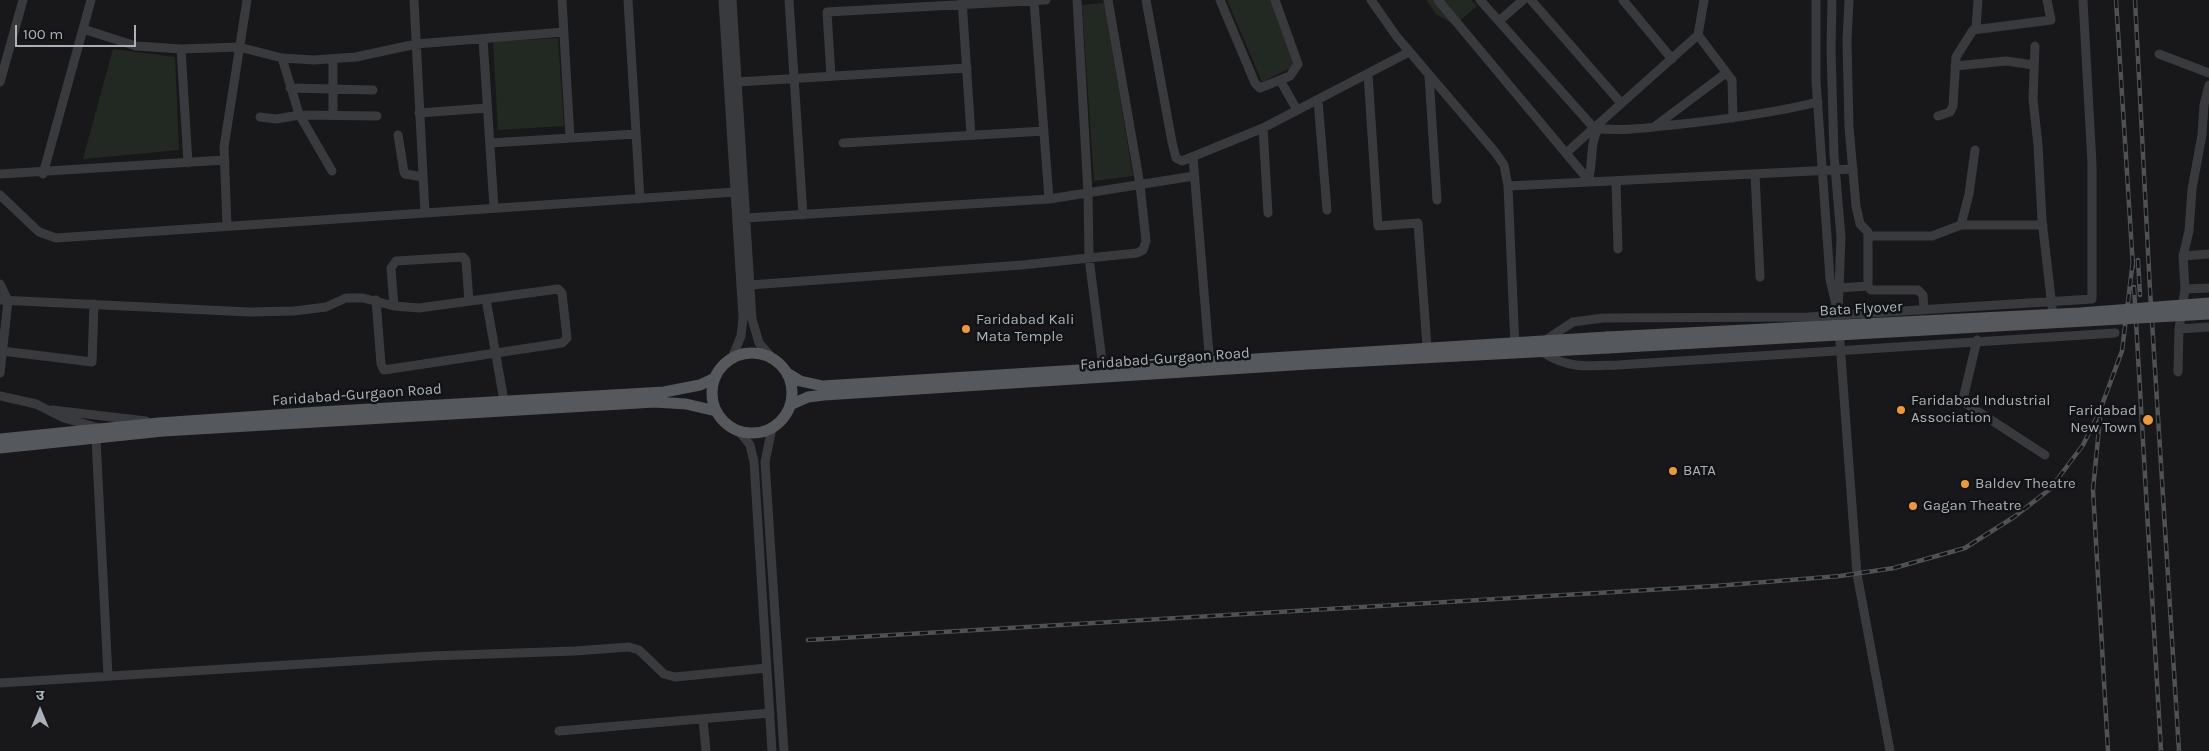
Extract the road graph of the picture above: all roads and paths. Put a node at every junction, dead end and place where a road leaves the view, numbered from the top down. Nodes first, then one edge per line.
1 (22, 0) edge
2 (91, 0) edge
3 (247, 0) edge
4 (414, 0) edge
5 (562, 0) edge
6 (628, 0) edge
7 (723, 0) edge
8 (732, 0) edge
9 (789, 0) edge
10 (1046, 0) edge
11 (1077, 0) edge
12 (1108, 0) edge
13 (1146, 0) edge
14 (1220, 0) edge
15 (1275, 0) edge
16 (1371, 0) edge
17 (1438, 0) edge
18 (1480, 0) edge
19 (1523, 0) edge
20 (1531, 0) edge
21 (1623, 0) edge
22 (1704, 0) edge
23 (1816, 0) edge
24 (1832, 0) edge
25 (1849, 0) edge
26 (1978, 0) edge
27 (2046, 0) edge
28 (2083, 0) edge
29 (1034, 1) edge
30 (962, 2) edge
31 (1499, 21) junction
32 (1976, 28) junction
33 (82, 29) junction
34 (564, 32) junction
35 (1698, 35) junction
36 (483, 39) junction
37 (416, 44) junction
38 (2035, 46) dead end
39 (239, 47) junction
40 (181, 49) junction
41 (1409, 52) junction
42 (2159, 54) dead end
43 (282, 58) junction
44 (1672, 59) junction
45 (333, 60) junction
46 (1955, 66) junction
47 (2034, 66) junction
48 (967, 68) junction
49 (2209, 72) edge
50 (1368, 74) junction
51 (1726, 74) junction
52 (831, 76) junction
53 (1429, 76) junction
54 (794, 78) junction
55 (1280, 80) junction
56 (0, 82) edge
57 (737, 82) junction
58 (2209, 85) edge
59 (290, 88) junction
60 (373, 90) dead end
61 (333, 91) junction
62 (1318, 100) junction
63 (1818, 102) junction
64 (1622, 104) junction
65 (487, 108) junction
66 (1297, 110) junction
67 (420, 113) junction
68 (300, 115) junction
69 (333, 115) junction
70 (377, 116) dead end
71 (1938, 116) dead end
72 (260, 117) dead end
73 (1733, 118) junction
74 (1263, 128) junction
75 (1596, 128) junction
76 (1651, 129) junction
77 (1044, 130) junction
78 (636, 134) junction
79 (398, 135) dead end
80 (972, 135) junction
81 (570, 138) junction
82 (490, 143) junction
83 (843, 143) dead end
84 (1975, 150) dead end
85 (1566, 153) junction
86 (1193, 157) junction
87 (225, 160) junction
88 (188, 163) junction
89 (1853, 169) junction
90 (1835, 170) junction
91 (332, 171) dead end
92 (1823, 171) junction
93 (0, 174) edge
94 (43, 174) junction
95 (1755, 174) junction
96 (1194, 176) junction
97 (423, 177) junction
98 (1589, 181) junction
99 (1616, 181) junction
100 (1140, 185) junction
101 (1508, 186) junction
102 (735, 192) junction
103 (1088, 193) junction
104 (0, 195) edge
105 (640, 199) junction
106 (1049, 199) junction
107 (1436, 200) dead end
108 (494, 208) junction
109 (1327, 210) dead end
110 (425, 213) junction
111 (1268, 213) dead end
112 (804, 214) junction
113 (746, 218) junction
114 (1961, 225) junction
115 (2043, 225) junction
116 (227, 226) junction
117 (1868, 236) junction
118 (1618, 249) dead end
119 (2209, 254) edge
120 (2182, 256) junction
121 (1090, 258) junction
122 (1760, 277) dead end
123 (0, 284) edge
124 (750, 285) junction
125 (1868, 286) junction
126 (1840, 288) junction
127 (2209, 288) edge
128 (2185, 289) junction
129 (486, 299) junction
130 (4, 300) edge
131 (376, 300) junction
132 (469, 301) junction
133 (2051, 301) junction
134 (2209, 303) edge
135 (94, 304) junction
136 (394, 306) junction
137 (1924, 310) junction
138 (2209, 314) edge
139 (1838, 315) junction
140 (2209, 327) edge
141 (2179, 329) junction
142 (2115, 333) dead end
143 (2054, 335) junction
144 (1976, 340) junction
145 (1544, 341) junction
146 (1608, 342) junction
147 (1514, 343) junction
148 (1428, 348) junction
149 (1840, 350) junction
150 (2, 351) junction
151 (1544, 353) junction
152 (495, 354) junction
153 (1515, 355) junction
154 (732, 358) junction
155 (774, 360) junction
156 (1210, 366) junction
157 (1102, 368) junction
158 (2178, 372) dead end
159 (0, 373) edge
160 (787, 373) junction
161 (715, 378) junction
162 (0, 396) edge
163 (504, 401) junction
164 (790, 405) junction
165 (52, 410) junction
166 (716, 412) junction
167 (159, 423) junction
168 (772, 428) junction
169 (104, 429) junction
170 (739, 431) junction
171 (126, 436) junction
172 (0, 439) edge
173 (96, 439) junction
174 (0, 448) edge
175 (2045, 455) dead end
176 (767, 668) junction
177 (108, 676) junction
178 (0, 683) edge
179 (770, 713) junction
180 (703, 719) junction
181 (559, 730) dead end
182 (706, 751) edge
183 (772, 751) edge
184 (784, 751) edge
185 (1890, 751) edge

1 - 56 street
2 - 33 street
3 - 39 street
4 - 37 street
5 - 34 street
6 - 78 street
7 - 102 street
8 - 57 street
9 - 54 street
10 - 29 street
11 - 103 street
12 - 100 street
13 - 86 street
14 - 55 street
15 - 55 street
16 - 41 street
17 - 85 street
18 - 31 street
19 - 31 street
20 - 64 street
21 - 44 street
22 - 35 street
23 - 63 street
24 - 90 street
25 - 89 street
26 - 32 street
27 - 32 street
28 - 133 street
29 - 30 street
29 - 77 street
30 - 48 street
30 - 52 street
31 - 75 street
32 - 46 street
33 - 40 street
33 - 94 street
34 - 36 street
34 - 81 street
35 - 44 street
35 - 51 street
36 - 37 street
36 - 65 street
37 - 45 street
37 - 67 street
38 - 47 street
39 - 40 street
39 - 43 street
39 - 87 street
40 - 88 street
41 - 50 street
41 - 53 street
42 - 49 street
43 - 45 street
43 - 59 street
44 - 64 street
45 - 61 street
46 - 47 street
46 - 71 street
47 - 115 street
48 - 52 street
48 - 80 street
50 - 62 street
50 - 148 street
51 - 73 street
51 - 76 street
52 - 54 street
53 - 101 street
53 - 107 street
54 - 57 street
54 - 112 street
55 - 66 street
57 - 113 street
58 - 120 street
59 - 61 street
59 - 68 street
60 - 61 street
61 - 69 street
62 - 66 street
62 - 109 street
63 - 73 street
63 - 92 street
64 - 75 street
65 - 67 street
65 - 82 street
66 - 74 street
67 - 97 street
68 - 69 street
68 - 72 street
68 - 91 street
69 - 70 street
73 - 76 street
74 - 86 street
74 - 111 street
75 - 76 street
75 - 85 street
75 - 98 street
77 - 80 street
77 - 106 street
78 - 81 street
78 - 105 street
79 - 97 street
80 - 83 street
81 - 82 street
82 - 108 street
84 - 114 street
85 - 98 street
86 - 96 street
87 - 88 street
87 - 116 street
88 - 94 street
89 - 90 street
89 - 117 street
90 - 92 street
90 - 126 street
92 - 95 street
92 - 139 street
93 - 94 street
95 - 99 street
95 - 122 street
96 - 100 street
96 - 156 street
97 - 110 street
98 - 99 street
98 - 101 street
99 - 118 street
100 - 103 street
100 - 121 street
101 - 147 street
102 - 105 street
102 - 154 street
103 - 106 street
103 - 121 street
104 - 116 street
105 - 108 street
106 - 112 street
108 - 110 street
110 - 116 street
112 - 113 street
113 - 124 street
114 - 115 street
114 - 117 street
115 - 133 street
117 - 125 street
119 - 120 street
120 - 128 street
121 - 124 street
121 - 157 street
123 - 130 street
124 - 155 street
125 - 126 street
125 - 137 street
126 - 139 street
127 - 128 street
128 - 141 street
129 - 132 street
129 - 152 street
129 - 152 street
130 - 135 street
130 - 150 street
131 - 135 street
131 - 136 street
131 - 152 street
132 - 136 street
132 - 136 street
133 - 137 street
133 - 143 street
134 - 146 main road, Bata Flyover, bridge
135 - 150 street
137 - 139 street
138 - 146 main road, Bata Flyover, bridge
139 - 145 street
139 - 149 street
140 - 141 street
141 - 158 street
142 - 143 street
143 - 144 street
144 - 149 street
144 - 175 street
145 - 146 main road, Bata Flyover
145 - 147 main road, Bata Flyover
146 - 151 main road, Bata Flyover
147 - 148 main road, Faridabad-Gurgaon Road
147 - 153 street
148 - 156 main road, Faridabad-Gurgaon Road
149 - 151 street
149 - 185 street
150 - 159 street
151 - 153 main road, Faridabad-Gurgaon Road
152 - 163 street
153 - 156 main road, Faridabad-Gurgaon Road
154 - 155 main road
154 - 161 main road
155 - 160 main road
156 - 157 main road, Faridabad-Gurgaon Road
156 - 164 main road, Faridabad-Gurgaon Road
157 - 160 main road, Faridabad-Gurgaon Road
160 - 164 main road
161 - 163 main road, Faridabad-Gurgaon Road
161 - 166 main road
162 - 165 street
163 - 167 main road, Faridabad-Gurgaon Road
164 - 168 main road
165 - 167 street
165 - 169 street
166 - 170 main road
166 - 171 main road, Faridabad-Gurgaon Road
167 - 169 main road, Faridabad-Gurgaon Road
168 - 170 main road
168 - 184 street
169 - 171 street
169 - 172 main road, Faridabad-Gurgaon Road
170 - 176 street
171 - 173 main road, Faridabad-Gurgaon Road
173 - 174 main road, Faridabad-Gurgaon Road
173 - 177 street
176 - 177 street
176 - 179 street
177 - 178 street
179 - 180 street
179 - 183 street
180 - 181 street
180 - 182 street

